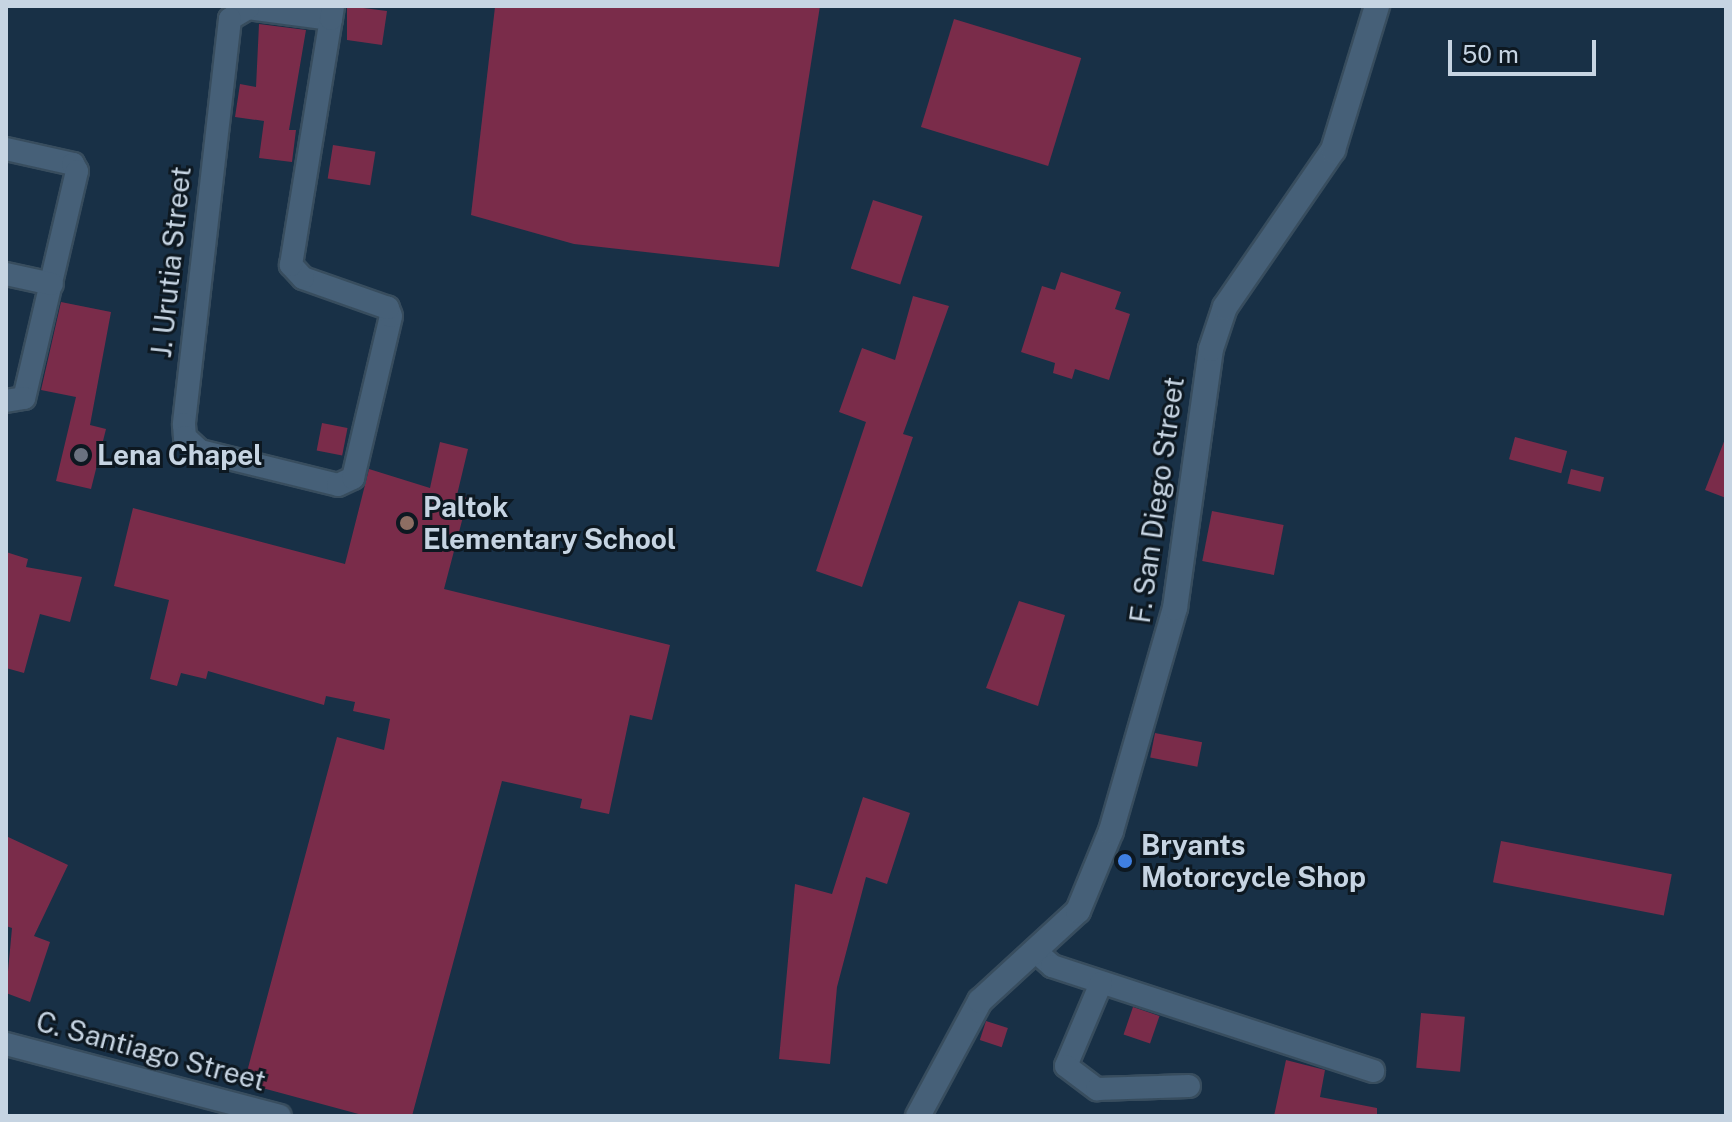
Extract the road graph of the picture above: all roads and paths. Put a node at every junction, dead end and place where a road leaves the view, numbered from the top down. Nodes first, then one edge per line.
1 (1377, 6) edge
2 (332, 12) edge
3 (6, 149) edge
4 (6, 274) edge
5 (52, 284) junction
6 (15, 400) edge
7 (1035, 951) junction
8 (1101, 983) junction
9 (6, 1044) edge
10 (1373, 1071) dead end
11 (1189, 1086) dead end
12 (280, 1116) edge
13 (918, 1116) edge

1 - 7 street, F. San Diego Street
2 - 2 street, J. Urutia Street
3 - 5 street
4 - 5 street
5 - 6 street
7 - 8 street
7 - 13 street, F. San Diego Street
8 - 10 street
8 - 11 street
9 - 12 street, C. Santiago Street

